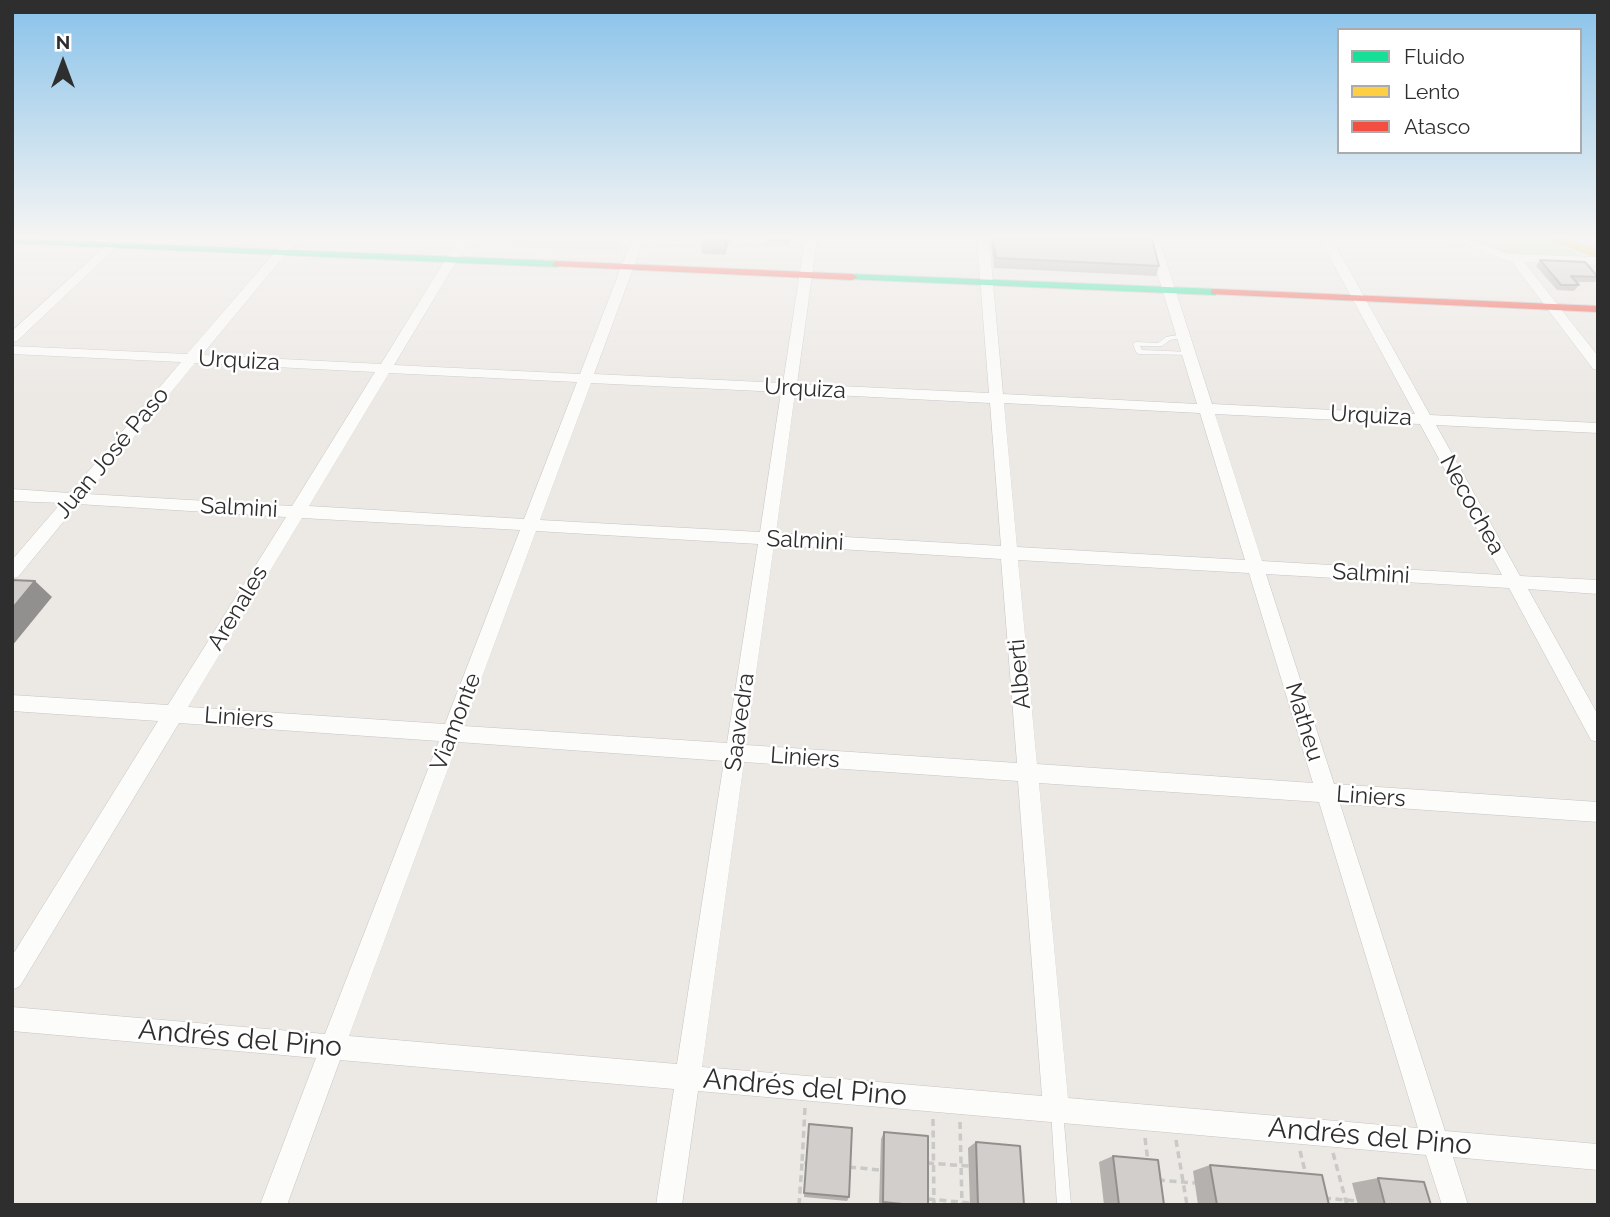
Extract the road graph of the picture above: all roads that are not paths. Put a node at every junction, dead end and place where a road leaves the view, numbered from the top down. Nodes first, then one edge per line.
1 (57, 296) edge
2 (244, 296) edge
3 (429, 296) edge
4 (616, 296) edge
5 (802, 296) edge
6 (987, 296) edge
7 (1171, 296) edge
8 (1358, 296) edge
9 (1416, 296) edge
10 (1543, 296) edge
11 (1598, 299) edge
12 (1548, 302) junction
13 (1598, 309) edge
14 (12, 338) edge
15 (1187, 345) junction
16 (12, 350) edge
17 (191, 359) junction
18 (1598, 366) edge
19 (385, 368) junction
20 (585, 378) junction
21 (789, 388) junction
22 (996, 398) junction
23 (1206, 408) junction
24 (1425, 419) junction
25 (1598, 428) edge
26 (12, 495) edge
27 (73, 499) junction
28 (297, 512) junction
29 (530, 525) junction
30 (767, 539) junction
31 (1009, 553) junction
32 (1256, 567) junction
33 (12, 572) edge
34 (1515, 582) junction
35 (1598, 587) edge
36 (12, 703) edge
37 (173, 714) junction
38 (451, 733) junction
39 (1598, 734) edge
40 (735, 753) junction
41 (1028, 773) junction
42 (1327, 794) junction
43 (1598, 812) edge
44 (12, 978) edge
45 (12, 1018) edge
46 (333, 1047) junction
47 (688, 1077) junction
48 (1056, 1109) junction
49 (1436, 1143) junction
50 (1598, 1157) edge
51 (273, 1205) edge
52 (669, 1205) edge
53 (1064, 1205) edge
54 (1455, 1205) edge

1 - 14 street
2 - 17 street, Juan José Paso
3 - 19 street, Arenales
4 - 20 street, Viamonte
5 - 21 street, Saavedra
6 - 22 street, Alberti
7 - 15 street, Matheu
8 - 24 street, Necochea
9 - 12 main road
10 - 12 street
11 - 12 main road
12 - 13 main road
12 - 18 street
15 - 15 lane
15 - 23 street, Matheu
16 - 17 street, Urquiza
17 - 19 street, Urquiza
17 - 27 street, Juan José Paso
19 - 20 street, Urquiza
19 - 28 street, Arenales
20 - 21 street, Urquiza
20 - 29 street, Viamonte
21 - 22 street, Urquiza
21 - 30 street, Saavedra
22 - 23 street, Urquiza
22 - 31 street, Alberti
23 - 24 street, Urquiza
23 - 32 street, Matheu
24 - 25 street, Urquiza
24 - 34 street, Necochea
26 - 27 street, Salmini
27 - 28 street, Salmini
27 - 33 street, Juan José Paso
28 - 29 street, Salmini
28 - 37 street, Arenales
29 - 30 street, Salmini
29 - 38 street, Viamonte
30 - 31 street, Salmini
30 - 40 street, Saavedra
31 - 32 street, Salmini
31 - 41 street, Alberti
32 - 34 street, Salmini
32 - 42 street, Matheu
34 - 35 street, Salmini
34 - 39 street, Necochea
36 - 37 street, Liniers
37 - 38 street, Liniers
37 - 44 street, Arenales
38 - 40 street, Liniers
38 - 46 street, Viamonte
40 - 41 street, Liniers
40 - 47 street, Saavedra
41 - 42 street, Liniers
41 - 48 street, Alberti
42 - 43 street, Liniers
42 - 49 street, Matheu
45 - 46 street, Andrés del Pino
46 - 47 street, Andrés del Pino
46 - 51 street, Viamonte
47 - 48 street, Andrés del Pino
47 - 52 street, Saavedra
48 - 49 street, Andrés del Pino
48 - 53 lane
49 - 50 street, Andrés del Pino
49 - 54 street, Matheu

